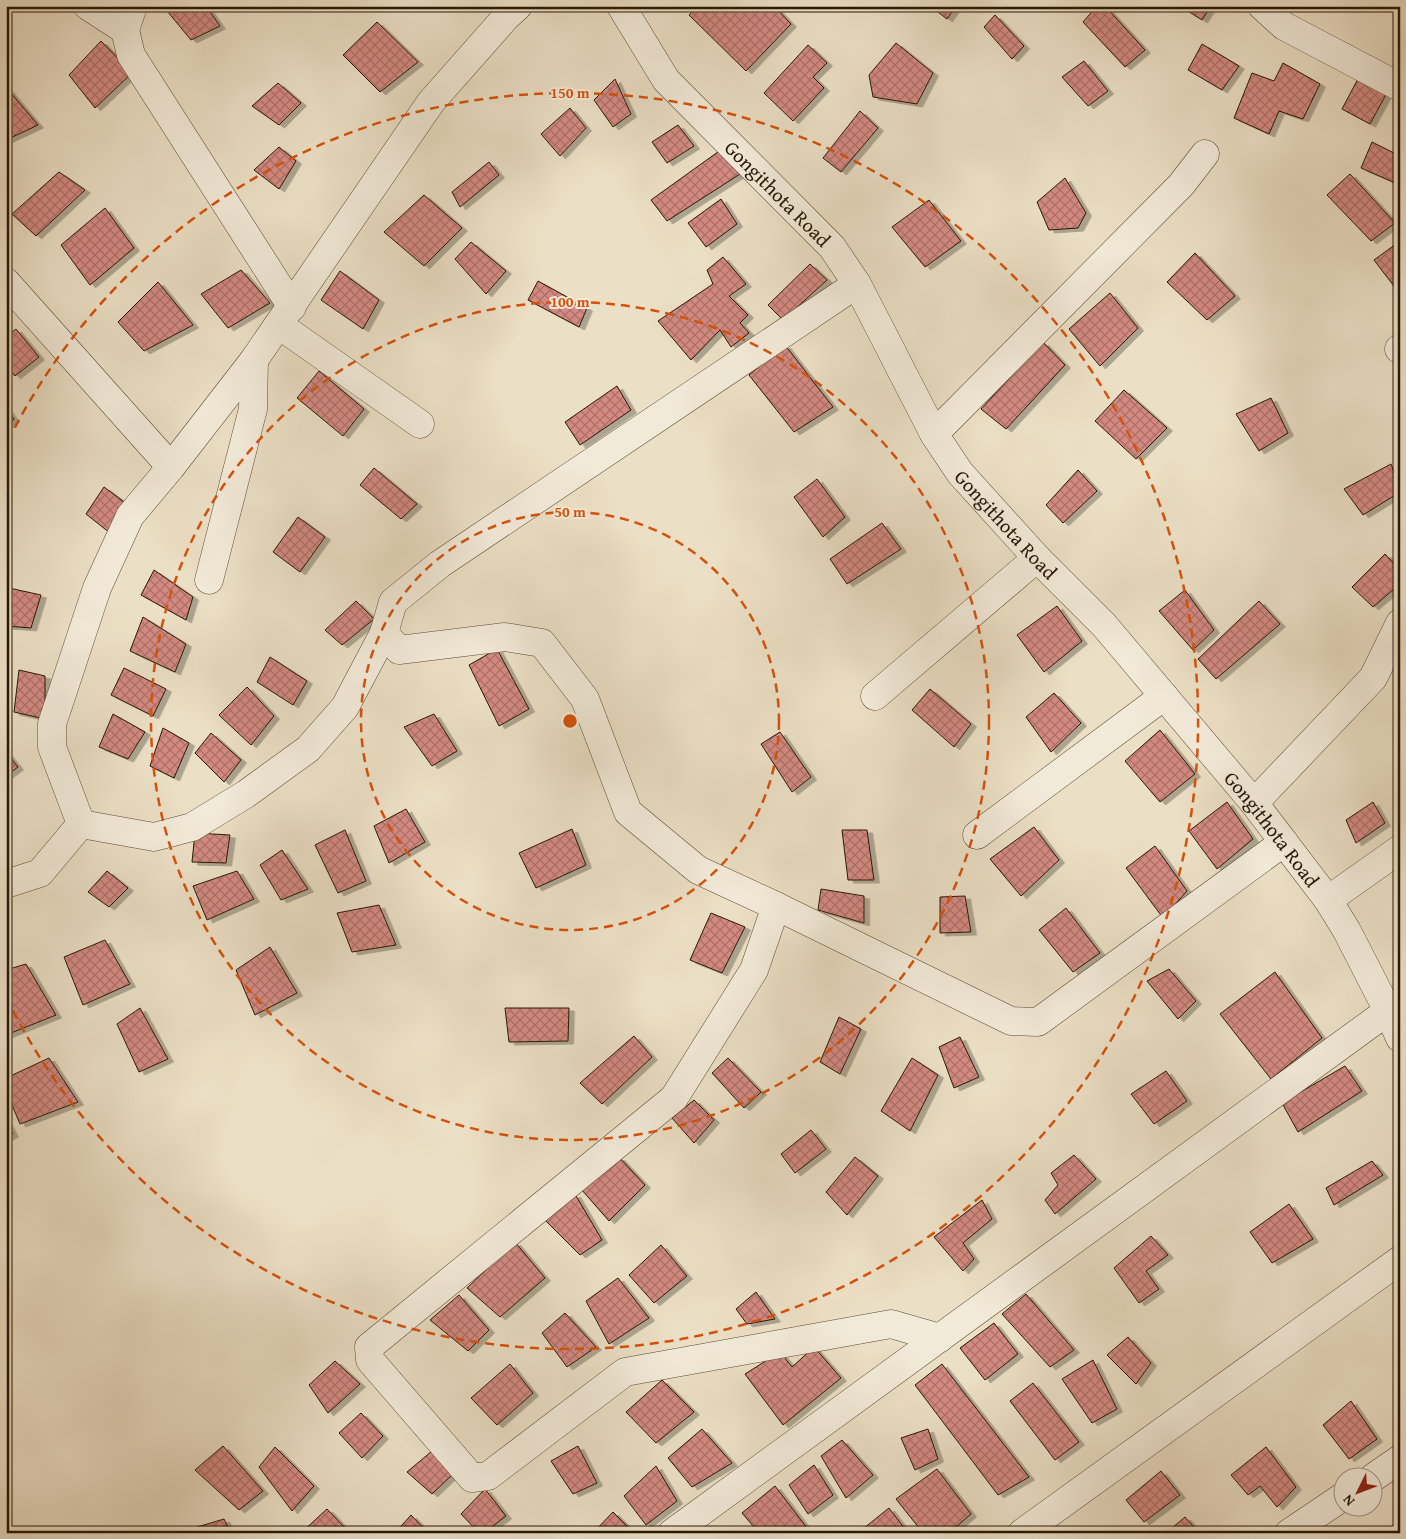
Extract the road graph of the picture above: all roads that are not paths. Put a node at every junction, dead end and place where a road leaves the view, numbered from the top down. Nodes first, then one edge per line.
1 (88, 6) edge
2 (518, 6) edge
3 (621, 6) edge
4 (1262, 6) edge
5 (129, 18) edge
6 (1400, 87) edge
7 (1205, 154) dead end
8 (6, 282) edge
9 (857, 284) junction
10 (285, 316) junction
11 (254, 360) junction
12 (420, 424) dead end
13 (934, 434) junction
14 (171, 466) junction
15 (1037, 558) junction
16 (209, 580) dead end
17 (1400, 623) edge
18 (384, 633) junction
19 (875, 696) dead end
20 (1164, 696) junction
21 (1254, 803) junction
22 (81, 824) junction
23 (977, 835) dead end
24 (1284, 842) junction
25 (1400, 849) edge
26 (6, 884) edge
27 (1328, 900) junction
28 (776, 906) junction
29 (1388, 1011) junction
30 (1400, 1038) edge
31 (1400, 1260) edge
32 (940, 1338) junction
33 (1400, 1460) edge
34 (1384, 1470) edge
35 (1334, 1503) edge
36 (672, 1533) edge
37 (1022, 1533) edge
38 (1289, 1533) edge

1 - 5 street
2 - 10 street
3 - 9 street, Gongithota Road
4 - 6 street
5 - 10 street
7 - 13 street
8 - 14 street
9 - 13 street, Gongithota Road
9 - 18 street
10 - 11 street
10 - 12 street
11 - 14 street
11 - 16 street
13 - 15 street, Gongithota Road
14 - 22 street
15 - 19 street
15 - 20 street, Gongithota Road
17 - 21 street
18 - 22 street
18 - 28 street
20 - 21 street, Gongithota Road
20 - 23 street
21 - 24 street, Gongithota Road
22 - 26 street
24 - 27 street, Gongithota Road
24 - 28 street
25 - 27 street
27 - 29 street, Gongithota Road
28 - 32 street
29 - 30 street, Gongithota Road
29 - 32 street
31 - 37 street
32 - 36 street
33 - 34 street
35 - 38 street

